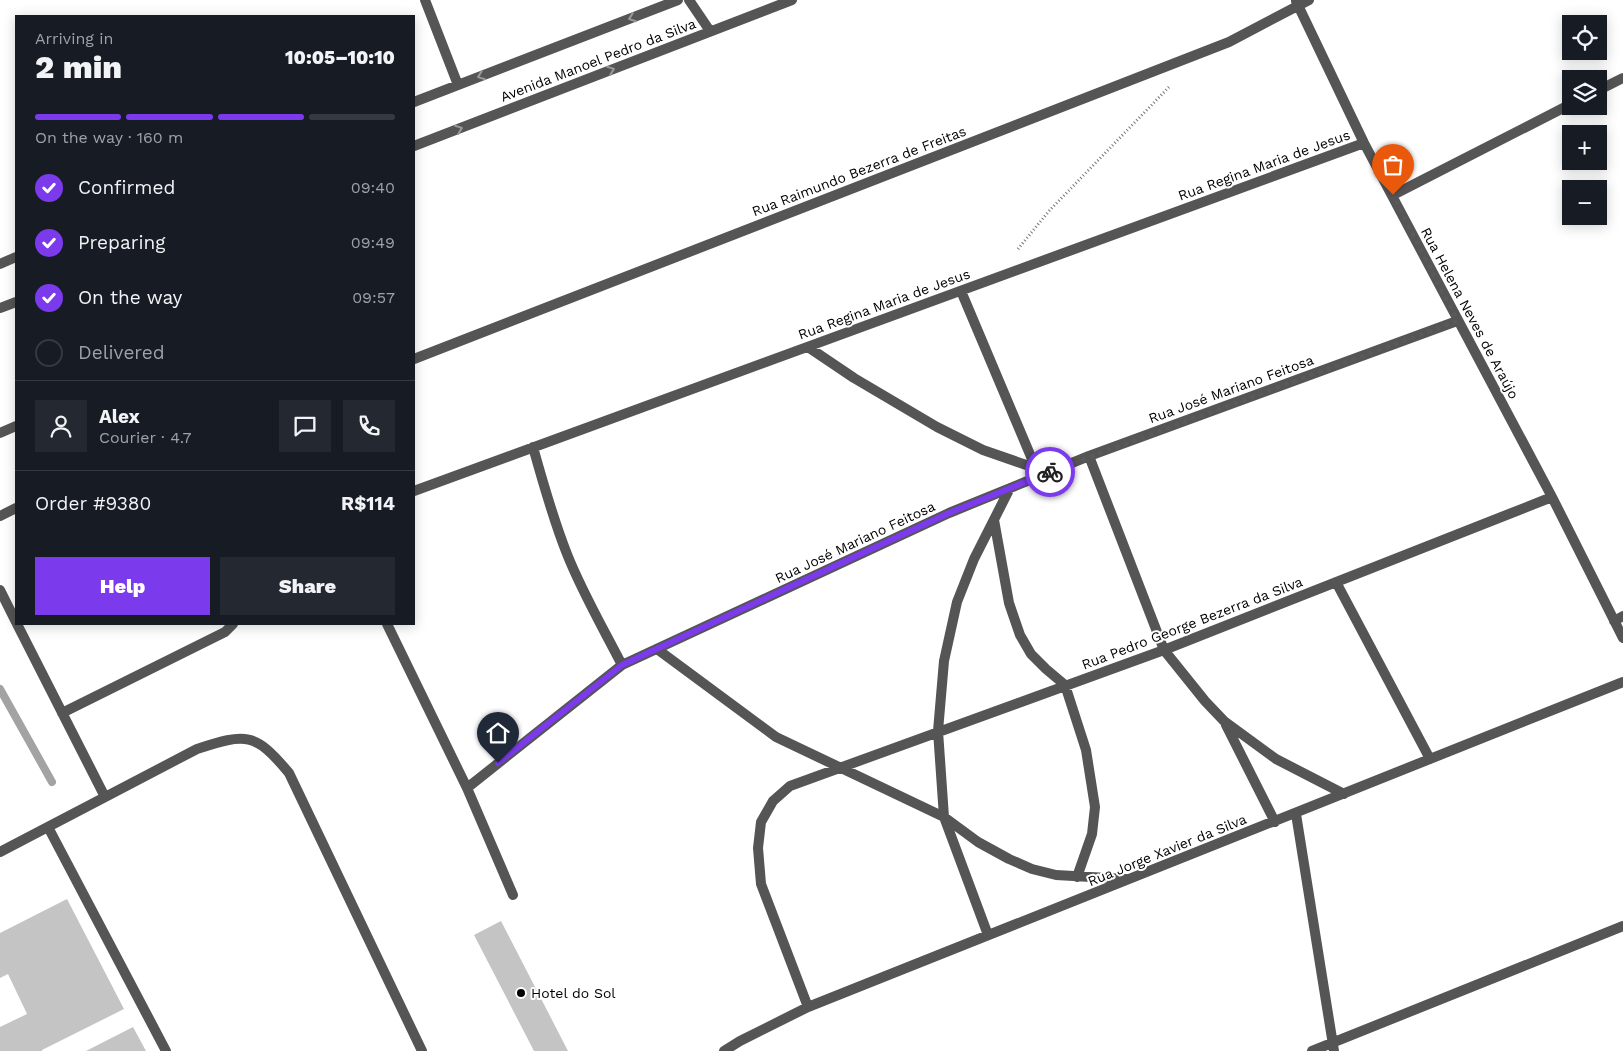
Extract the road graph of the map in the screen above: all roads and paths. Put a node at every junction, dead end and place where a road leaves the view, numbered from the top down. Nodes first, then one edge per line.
1 (425, 0) edge
2 (678, 0) edge
3 (689, 0) edge
4 (792, 0) edge
5 (1310, 0) edge
6 (1297, 3) edge
7 (710, 32) junction
8 (1623, 78) edge
9 (1175, 81) dead end
10 (458, 85) junction
11 (1607, 86) edge
12 (415, 102) edge
13 (1562, 109) edge
14 (1364, 143) junction
15 (415, 146) edge
16 (1393, 195) junction
17 (15, 257) edge
18 (0, 264) edge
19 (994, 279) junction
20 (961, 291) junction
21 (15, 302) edge
22 (0, 308) edge
23 (1457, 321) junction
24 (808, 347) junction
25 (415, 359) edge
26 (15, 426) edge
27 (0, 433) edge
28 (533, 447) junction
29 (1089, 456) junction
30 (1037, 472) junction
31 (1010, 488) junction
32 (415, 491) edge
33 (1552, 497) junction
34 (15, 508) edge
35 (0, 516) edge
36 (994, 520) junction
37 (1336, 582) junction
38 (0, 590) edge
39 (12, 603) edge
40 (1618, 618) edge
41 (18, 625) edge
42 (232, 625) edge
43 (387, 625) edge
44 (1623, 638) edge
45 (657, 649) junction
46 (1164, 650) junction
47 (622, 665) junction
48 (1623, 682) edge
49 (1066, 685) junction
50 (62, 713) junction
51 (1224, 721) junction
52 (938, 731) junction
53 (1430, 759) junction
54 (838, 767) junction
55 (467, 788) junction
56 (1344, 794) junction
57 (105, 797) junction
58 (1296, 814) junction
59 (944, 817) junction
60 (1274, 822) junction
61 (48, 826) junction
62 (0, 852) edge
63 (1077, 877) junction
64 (1131, 879) junction
65 (513, 895) dead end
66 (1623, 926) edge
67 (988, 935) junction
68 (808, 1007) junction
69 (1334, 1047) edge
70 (166, 1051) edge
71 (422, 1051) edge
72 (724, 1051) edge
73 (1312, 1051) edge

1 - 10 street
2 -> 10 street, Avenida Manoel Pedro da Silva
3 - 7 street
4 - 7 street, Avenida Manoel Pedro da Silva
5 - 6 street, Rua Raimundo Bezerra de Freitas
6 - 14 street, Rua Helena Neves de Araújo
6 - 25 street, Rua Raimundo Bezerra de Freitas
15 -> 7 street, Avenida Manoel Pedro da Silva
8 - 11 street
9 - 19 path
10 - 12 street, Avenida Manoel Pedro da Silva
13 - 16 street
14 - 16 street, Rua Helena Neves de Araújo
14 - 19 street, Rua Regina Maria de Jesus
16 - 23 street, Rua Helena Neves de Araújo
17 - 18 street
19 - 20 street, Rua Regina Maria de Jesus
20 - 24 street, Rua Regina Maria de Jesus
20 - 30 street
21 - 22 street
23 - 29 street, Rua José Mariano Feitosa
23 - 33 street, Rua Helena Neves de Araújo
24 - 28 street, Rua Regina Maria de Jesus
24 - 30 street
26 - 27 street
28 - 32 street, Rua Regina Maria de Jesus
28 - 47 street
29 - 30 street, Rua José Mariano Feitosa
29 - 46 street
30 - 31 street, Rua José Mariano Feitosa
31 - 36 street
31 - 45 street, Rua José Mariano Feitosa
33 - 37 street, Rua Pedro George Bezerra da Silva
33 - 40 street, Rua Helena Neves de Araújo
34 - 35 street
36 - 49 street
36 - 52 street
37 - 46 street, Rua Pedro George Bezerra da Silva
37 - 53 street
38 - 39 street
40 - 44 street, Rua Helena Neves de Araújo
41 - 50 street
42 - 50 street
43 - 55 street
45 - 47 street, Rua José Mariano Feitosa
45 - 54 street
46 - 49 street, Rua Pedro George Bezerra da Silva
46 - 51 street
47 - 55 street, Rua José Mariano Feitosa
48 - 53 street, Rua Jorge Xavier da Silva
49 - 52 street, Rua Pedro George Bezerra da Silva
49 - 63 street
50 - 57 street
51 - 56 street
51 - 60 street
52 - 54 street, Rua Pedro George Bezerra da Silva
52 - 59 street
53 - 56 street, Rua Jorge Xavier da Silva
54 - 59 street
54 - 68 street, Rua Pedro George Bezerra da Silva
55 - 65 street
56 - 58 street, Rua Jorge Xavier da Silva
57 - 61 street
57 - 71 street
58 - 60 street, Rua Jorge Xavier da Silva
58 - 69 street
59 - 63 street
59 - 67 street
60 - 64 street, Rua Jorge Xavier da Silva
61 - 62 street
61 - 70 street
63 - 64 street
64 - 67 street, Rua Jorge Xavier da Silva
66 - 69 street
67 - 68 street, Rua Jorge Xavier da Silva
68 - 72 street, Rua Jorge Xavier da Silva
69 - 73 street

